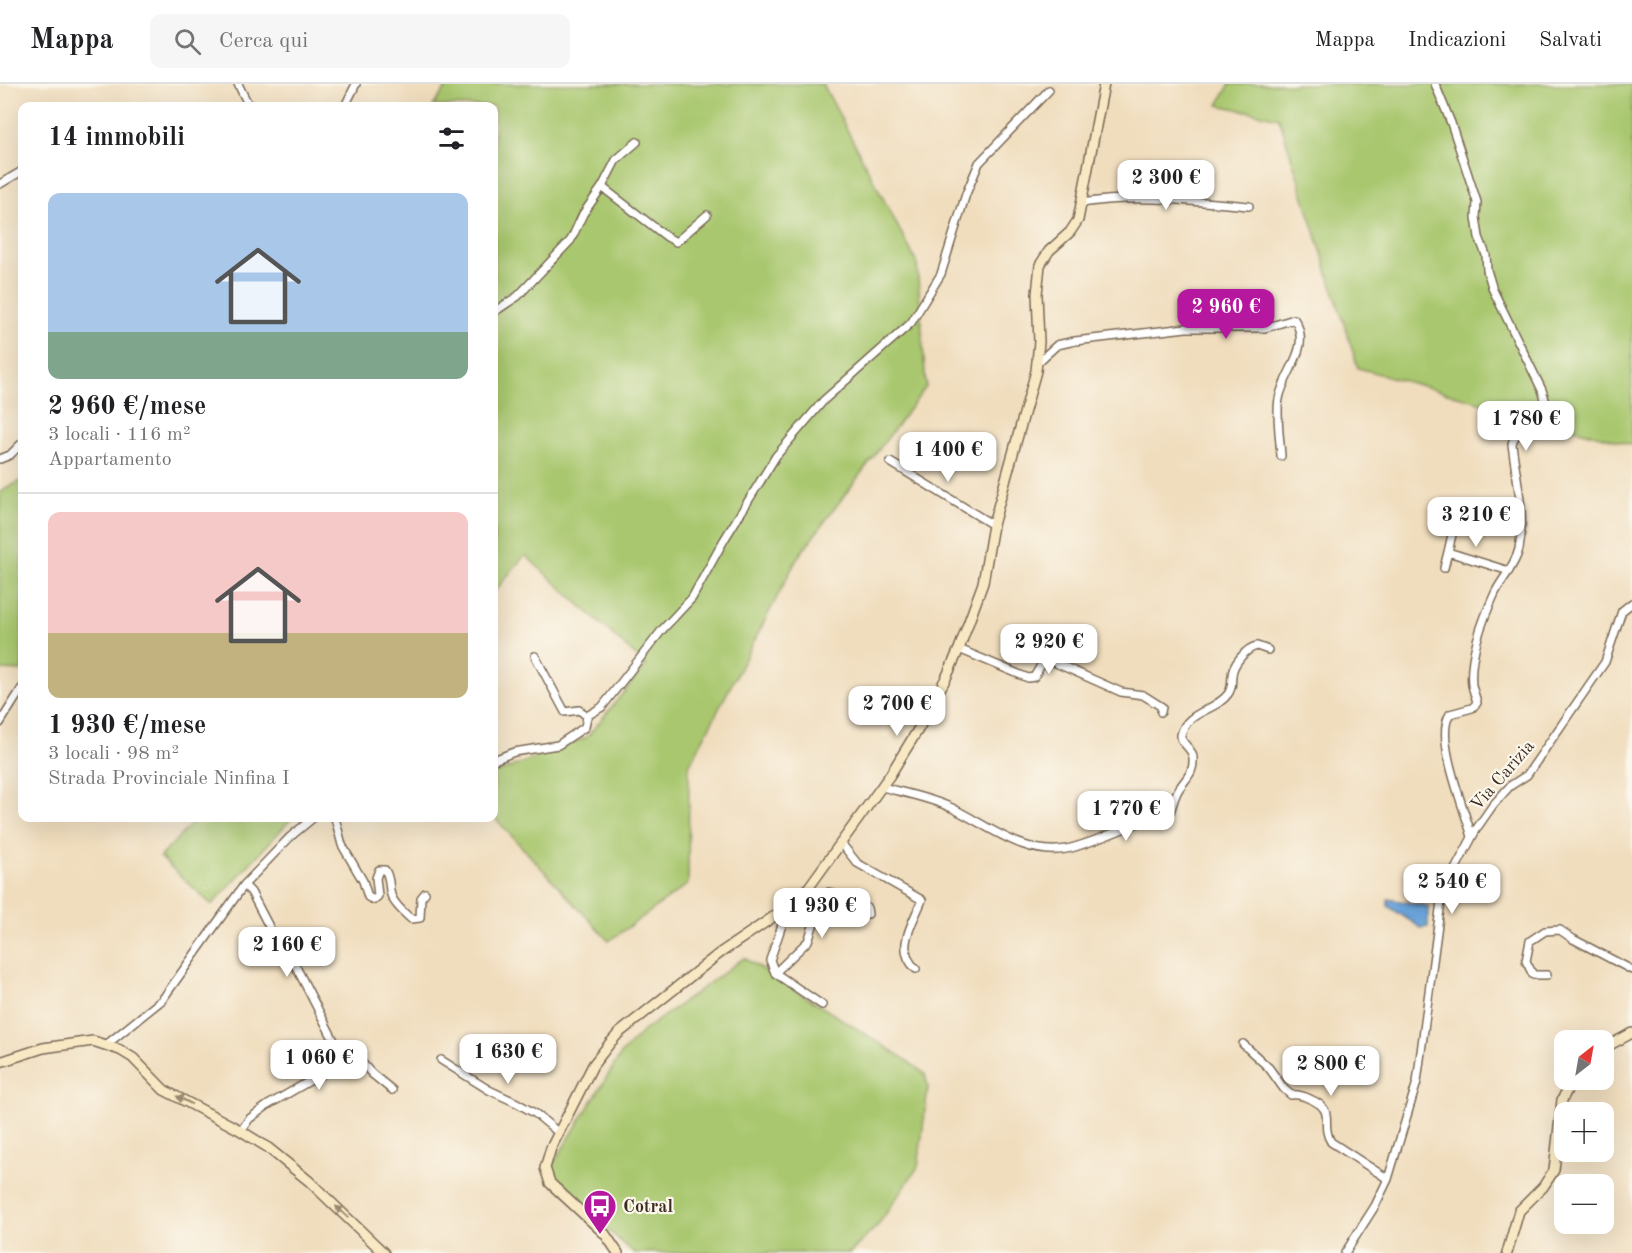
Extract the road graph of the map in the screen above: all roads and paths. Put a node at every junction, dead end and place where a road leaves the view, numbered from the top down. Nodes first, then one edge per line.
1 (238, 84) edge
2 (356, 84) edge
3 (1104, 84) edge
4 (1435, 84) edge
5 (1049, 90) dead end
6 (247, 102) edge
7 (347, 102) edge
8 (637, 142) dead end
9 (18, 173) edge
10 (0, 184) edge
11 (602, 188) junction
12 (1081, 202) junction
13 (1249, 206) dead end
14 (706, 215) dead end
15 (498, 309) edge
16 (1037, 363) junction
17 (18, 447) edge
18 (1281, 456) dead end
19 (0, 459) edge
20 (890, 462) dead end
21 (1455, 518) dead end
22 (993, 525) junction
23 (1448, 552) junction
24 (1444, 568) dead end
25 (1509, 571) junction
26 (1632, 603) edge
27 (959, 649) junction
28 (1268, 650) dead end
29 (536, 656) dead end
30 (18, 694) edge
31 (1161, 712) dead end
32 (587, 716) junction
33 (0, 723) edge
34 (498, 758) edge
35 (882, 787) junction
36 (308, 822) edge
37 (335, 822) edge
38 (1472, 837) junction
39 (841, 843) junction
40 (244, 885) junction
41 (425, 893) dead end
42 (782, 910) junction
43 (868, 914) dead end
44 (916, 969) dead end
45 (1632, 970) edge
46 (776, 973) junction
47 (1547, 975) dead end
48 (822, 1005) dead end
49 (1632, 1033) edge
50 (1614, 1043) edge
51 (1243, 1044) dead end
52 (106, 1045) junction
53 (344, 1059) junction
54 (441, 1060) dead end
55 (0, 1062) edge
56 (392, 1090) dead end
57 (1567, 1090) edge
58 (241, 1131) junction
59 (559, 1133) junction
60 (1388, 1179) junction
61 (384, 1253) edge
62 (618, 1253) edge
63 (1345, 1253) edge
64 (1507, 1253) edge

1 - 6 street
2 - 7 street
3 - 12 main road
4 - 25 street
5 - 32 street
8 - 11 street
9 - 10 street
11 - 14 street
11 - 15 street
12 - 13 street
12 - 16 main road
16 - 18 street
16 - 22 main road
17 - 19 street
20 - 22 street
21 - 23 street
22 - 27 main road
23 - 24 street
23 - 25 street
25 - 38 street
26 - 38 street, Via Carizia
27 - 31 street
27 - 35 main road
28 - 35 street
29 - 32 street
30 - 33 street
32 - 34 street
35 - 39 main road
36 - 40 street
37 - 41 street
38 - 60 street, Via Carizia
39 - 42 main road
39 - 44 street
40 - 52 street
40 - 53 street
42 - 46 street
42 - 59 main road
43 - 46 street
45 - 47 street
46 - 48 street
49 - 50 main road
51 - 60 street
52 - 55 main road
58 -> 52 main road
53 - 56 street
53 - 58 street
54 - 59 street
57 - 64 main road
61 -> 58 main road
59 - 62 main road
60 - 63 street, Via Carizia

